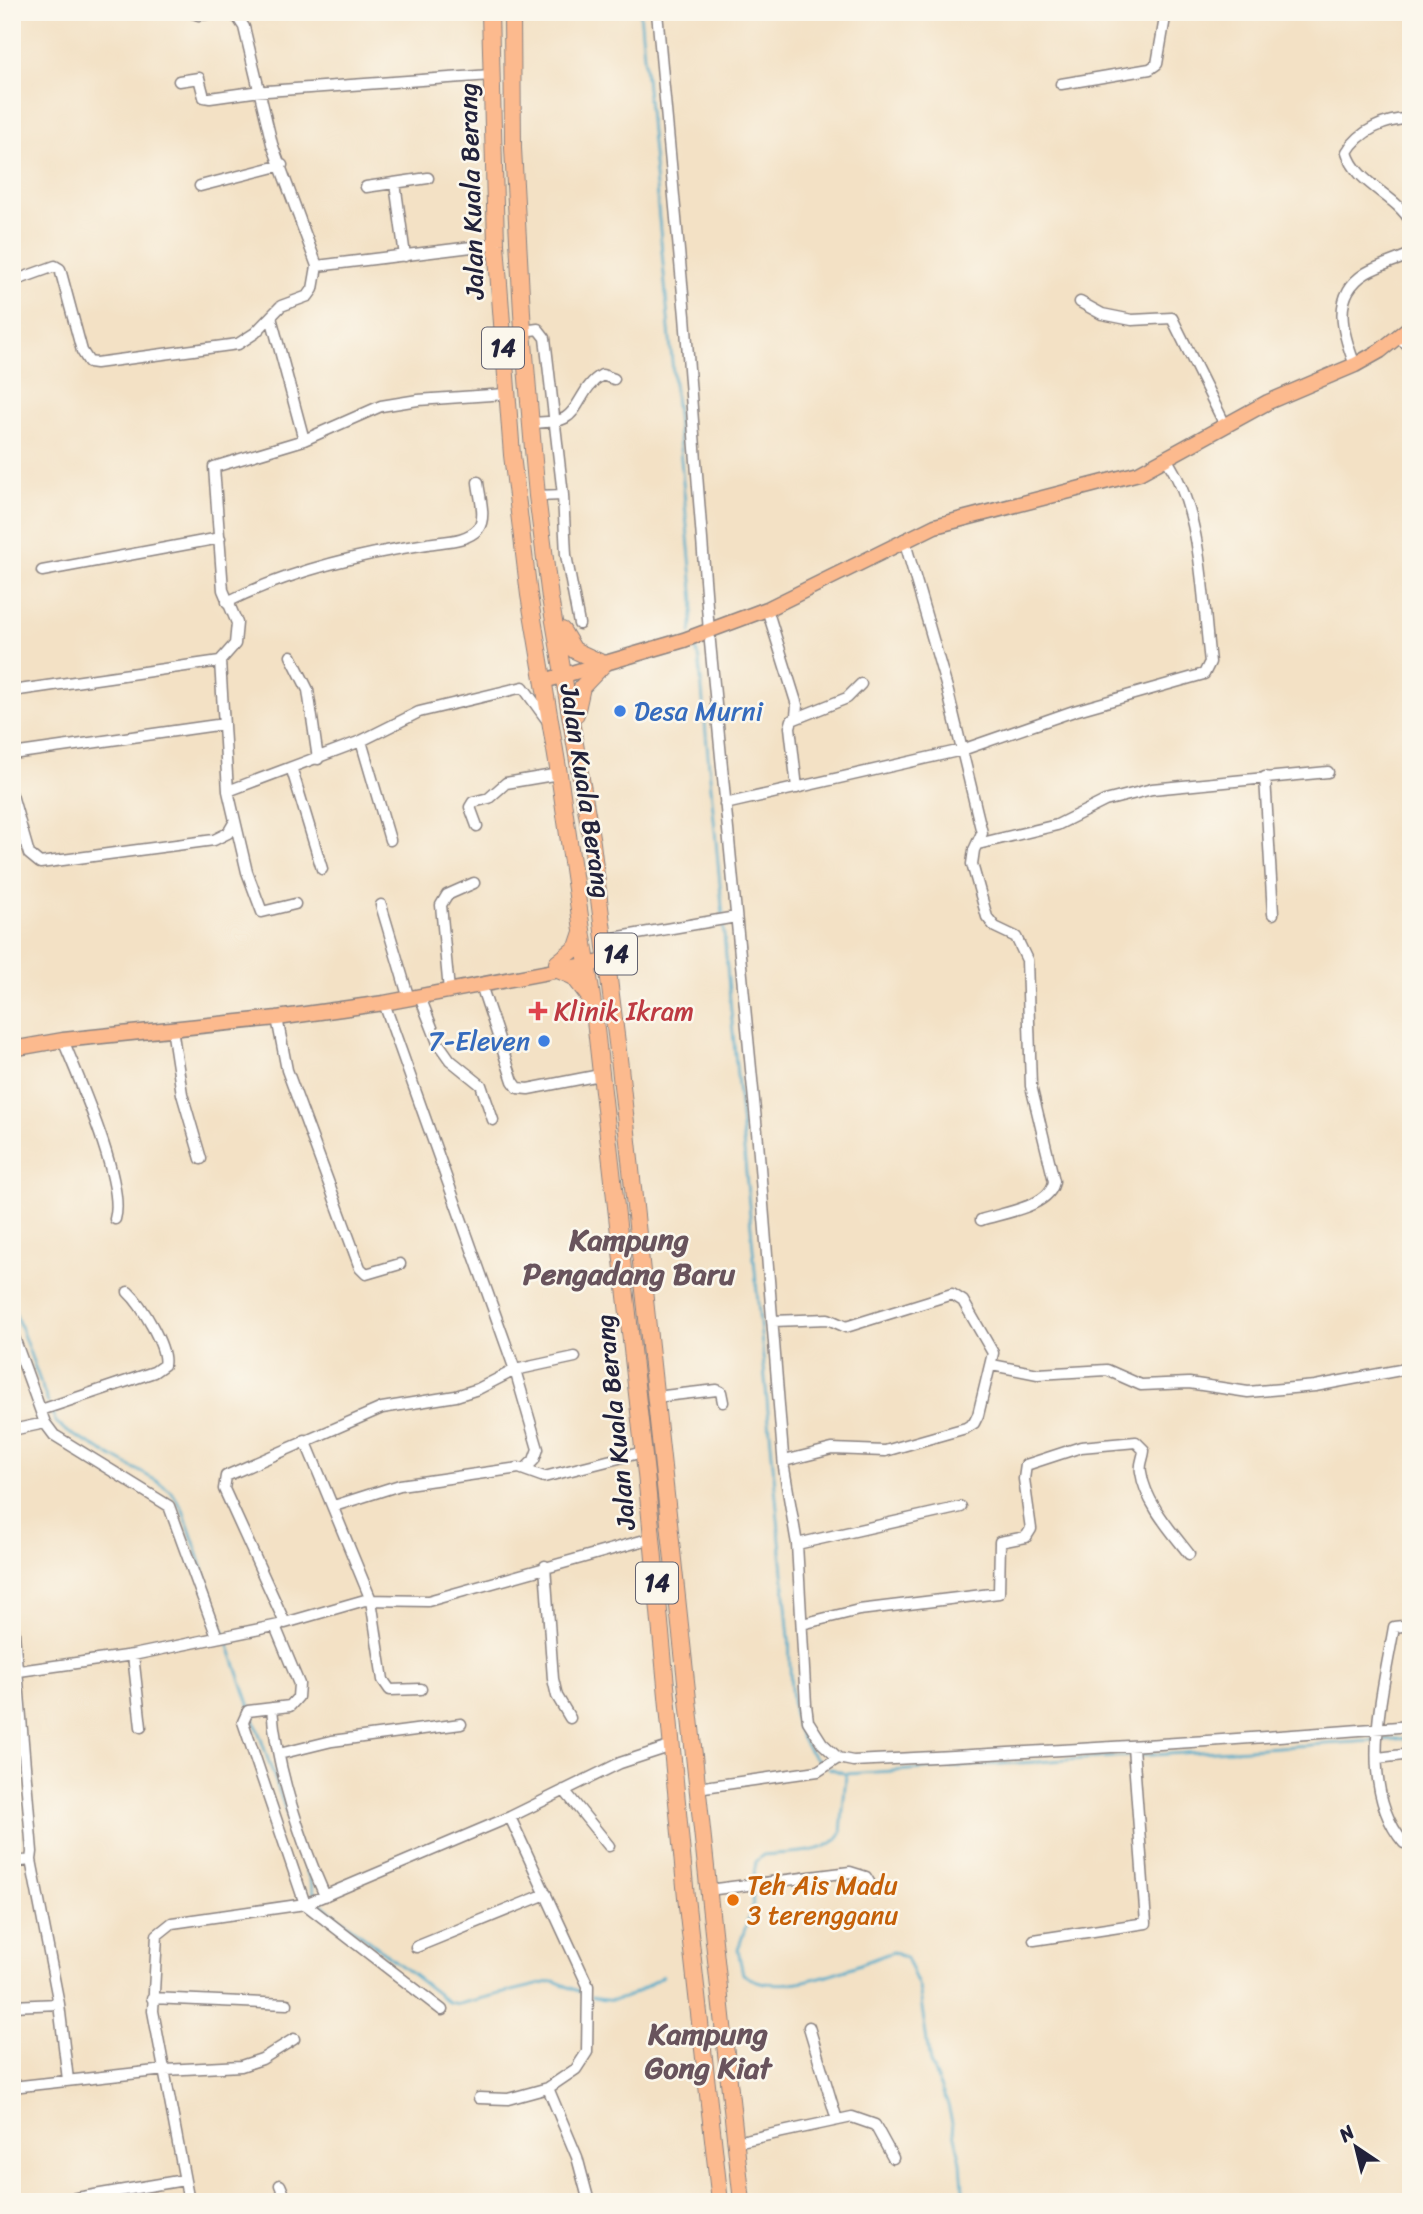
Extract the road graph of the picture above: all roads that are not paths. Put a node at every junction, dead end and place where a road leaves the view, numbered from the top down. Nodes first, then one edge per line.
1 (190, 12) edge
2 (218, 12) edge
3 (226, 12) edge
4 (490, 12) edge
5 (512, 12) edge
6 (657, 12) edge
7 (1167, 12) edge
8 (491, 75) junction
9 (179, 81) dead end
10 (1060, 84) dead end
11 (260, 92) junction
12 (1411, 120) edge
13 (282, 165) junction
14 (428, 178) dead end
15 (396, 183) junction
16 (200, 186) dead end
17 (366, 187) dead end
18 (1411, 222) edge
19 (496, 244) junction
20 (1411, 254) edge
21 (405, 256) junction
22 (317, 266) junction
23 (22, 278) dead end
24 (1080, 302) dead end
25 (271, 317) junction
26 (1411, 326) edge
27 (523, 331) junction
28 (1405, 342) edge
29 (1355, 365) junction
30 (614, 379) dead end
31 (506, 394) junction
32 (553, 421) junction
33 (531, 423) junction
34 (1225, 425) junction
35 (304, 440) junction
36 (1167, 460) junction
37 (478, 482) dead end
38 (563, 495) junction
39 (537, 496) junction
40 (220, 538) junction
41 (904, 539) junction
42 (566, 555) junction
43 (545, 558) junction
44 (42, 571) dead end
45 (529, 595) junction
46 (550, 598) junction
47 (227, 602) junction
48 (767, 609) junction
49 (579, 624) dead end
50 (707, 632) junction
51 (291, 656) dead end
52 (220, 661) junction
53 (604, 664) junction
54 (566, 675) junction
55 (544, 681) junction
56 (861, 684) dead end
57 (12, 691) edge
58 (796, 716) junction
59 (224, 723) junction
60 (552, 727) junction
61 (361, 741) junction
62 (962, 750) junction
63 (577, 751) junction
64 (12, 754) edge
65 (318, 759) junction
66 (292, 770) junction
67 (1328, 772) dead end
68 (559, 774) junction
69 (1265, 778) junction
70 (797, 788) junction
71 (228, 791) junction
72 (12, 795) edge
73 (726, 804) junction
74 (15, 812) edge
75 (235, 821) junction
76 (477, 826) dead end
77 (390, 840) dead end
78 (978, 844) junction
79 (323, 869) dead end
80 (474, 883) dead end
81 (295, 904) dead end
82 (381, 905) dead end
83 (1273, 914) dead end
84 (733, 917) junction
85 (582, 926) junction
86 (609, 950) junction
87 (588, 960) junction
88 (558, 967) junction
89 (481, 985) junction
90 (449, 991) junction
91 (414, 998) junction
92 (384, 1003) junction
93 (594, 1011) junction
94 (277, 1018) junction
95 (172, 1028) junction
96 (63, 1040) junction
97 (12, 1049) edge
98 (620, 1067) junction
99 (600, 1075) junction
100 (493, 1120) dead end
101 (201, 1159) dead end
102 (115, 1219) dead end
103 (981, 1220) dead end
104 (400, 1264) dead end
105 (128, 1292) dead end
106 (773, 1321) junction
107 (12, 1332) edge
108 (575, 1357) dead end
109 (992, 1365) junction
110 (1411, 1368) edge
111 (515, 1370) junction
112 (655, 1397) junction
113 (723, 1402) dead end
114 (43, 1410) junction
115 (45, 1423) junction
116 (12, 1430) edge
117 (305, 1440) junction
118 (643, 1452) junction
119 (784, 1461) junction
120 (525, 1469) junction
121 (334, 1506) junction
122 (961, 1507) dead end
123 (652, 1538) junction
124 (797, 1544) junction
125 (1189, 1554) dead end
126 (545, 1566) junction
127 (371, 1600) junction
128 (12, 1608) edge
129 (280, 1624) junction
130 (802, 1624) junction
131 (1411, 1625) edge
132 (223, 1635) junction
133 (133, 1655) junction
134 (19, 1671) junction
135 (421, 1689) dead end
136 (272, 1708) junction
137 (570, 1718) dead end
138 (461, 1724) dead end
139 (1411, 1726) edge
140 (141, 1727) dead end
141 (1377, 1732) junction
142 (18, 1739) edge
143 (672, 1746) junction
144 (1134, 1750) junction
145 (279, 1754) junction
146 (1378, 1754) junction
147 (1411, 1754) edge
148 (836, 1760) junction
149 (697, 1788) junction
150 (564, 1790) junction
151 (510, 1817) junction
152 (1411, 1842) edge
153 (609, 1846) dead end
154 (31, 1860) junction
155 (12, 1862) edge
156 (708, 1890) junction
157 (875, 1892) dead end
158 (546, 1894) junction
159 (323, 1897) junction
160 (308, 1903) junction
161 (1034, 1940) dead end
162 (416, 1947) dead end
163 (152, 1998) junction
164 (59, 2004) junction
165 (288, 2004) dead end
166 (12, 2006) edge
167 (442, 2010) dead end
168 (809, 2027) dead end
169 (294, 2039) dead end
170 (165, 2070) junction
171 (68, 2080) junction
172 (12, 2087) edge
173 (548, 2088) junction
174 (480, 2098) dead end
175 (837, 2120) junction
176 (736, 2142) junction
177 (893, 2158) dead end
178 (184, 2180) junction
179 (280, 2185) dead end
180 (102, 2199) edge
181 (52, 2202) edge
182 (189, 2202) edge
183 (287, 2202) edge
184 (589, 2202) edge
185 (720, 2202) edge
186 (742, 2202) edge

1 - 2 street
3 - 11 street
4 - 8 highway, Jalan Kuala Berang / 14
5 - 27 highway, Jalan Kuala Berang / 14
6 - 50 street
7 - 10 street
8 - 11 street
8 - 19 highway, Jalan Kuala Berang / 14
9 - 11 street
11 - 13 street
12 - 18 street
13 - 16 street
13 - 22 street
14 - 15 street
15 - 17 street
15 - 21 street
19 - 21 street
19 - 31 highway, Jalan Kuala Berang / 14
20 - 29 street
21 - 22 street
22 - 25 street
23 - 25 street
24 - 34 street
25 - 35 street
26 - 28 main road
27 - 32 street
27 - 33 highway, Jalan Kuala Berang / 14
28 - 29 main road
29 - 34 main road
30 - 32 street
31 - 35 street
31 - 45 highway, Jalan Kuala Berang / 14
32 - 33 street
32 - 38 street
33 - 39 highway, Jalan Kuala Berang / 14
34 - 36 main road
35 - 40 street
36 - 41 main road
36 - 62 street
37 - 47 street
38 - 39 street
38 - 42 street
39 - 43 highway, Jalan Kuala Berang / 14
40 - 44 street
40 - 47 street
41 - 48 main road
41 - 62 street
42 - 43 street
42 - 49 street
43 - 45 highway
43 - 46 highway, Jalan Kuala Berang / 14
45 - 55 highway, Jalan Kuala Berang / 14
46 - 53 highway
46 - 54 highway, Jalan Kuala Berang / 14
47 - 52 street
48 - 50 main road
48 - 58 street
50 - 53 main road
50 - 73 street
51 - 65 street
52 - 57 street
52 - 59 street
53 - 54 main road
53 - 63 highway
54 - 55 main road
54 - 63 highway, Jalan Kuala Berang / 14
55 - 60 highway, Jalan Kuala Berang / 14
56 - 58 street
58 - 70 street
59 - 64 street
59 - 71 street
60 - 61 street
60 - 68 highway, Jalan Kuala Berang / 14
61 - 65 street
61 - 77 street
62 - 70 street
62 - 78 street
63 - 86 highway, Jalan Kuala Berang / 14
65 - 66 street
66 - 71 street
66 - 79 street
67 - 69 street
68 - 76 street
68 - 85 highway, Jalan Kuala Berang / 14
69 - 78 street
69 - 83 street
70 - 73 street
71 - 75 street
72 - 74 street
73 - 84 street
74 - 75 street
75 - 81 street
78 - 103 street
80 - 90 street
82 - 91 street
84 - 86 street
84 - 106 street
85 - 87 highway, Jalan Kuala Berang / 14
85 - 88 highway
86 - 87 main road
86 - 98 highway, Jalan Kuala Berang / 14
86 - 98 highway, Jalan Kuala Berang / 14
87 - 88 main road
87 - 93 highway, Jalan Kuala Berang / 14
88 - 89 main road
88 - 93 highway
89 - 90 main road
89 - 99 street
90 - 91 main road
91 - 92 main road
91 - 100 street
92 - 94 main road
92 - 111 street
93 - 99 highway, Jalan Kuala Berang / 14
94 - 95 main road
94 - 104 street
95 - 96 main road
95 - 101 street
96 - 97 main road
96 - 102 street
98 - 112 highway, Jalan Kuala Berang / 14
99 - 118 highway, Jalan Kuala Berang / 14
105 - 114 street
106 - 109 street
106 - 119 street
107 - 114 street
108 - 111 street
109 - 110 street
109 - 119 street
111 - 117 street
111 - 120 street
112 - 113 street
112 - 149 highway, Jalan Kuala Berang / 14
114 - 115 street
115 - 116 street
115 - 132 street
117 - 121 street
117 - 129 street
118 - 120 street
118 - 123 highway, Jalan Kuala Berang / 14
119 - 124 street
120 - 121 street
121 - 127 street
122 - 124 street
123 - 126 street
123 - 143 highway, Jalan Kuala Berang / 14
124 - 130 street
125 - 130 street
126 - 127 street
126 - 137 street
127 - 129 street
127 - 135 street
128 - 134 street
129 - 132 street
129 - 136 street
130 - 148 street
131 - 141 street
132 - 133 street
133 - 134 street
133 - 140 street
134 - 142 street
136 - 145 street
136 - 160 street
138 - 145 street
139 - 141 street
141 - 144 street
141 - 146 street
142 - 154 street
143 - 150 street
143 - 185 highway, Jalan Kuala Berang / 14
144 - 148 street
144 - 161 street
145 - 159 street
146 - 147 street
146 - 152 street
148 - 149 street
149 - 156 highway, Jalan Kuala Berang / 14
150 - 151 street
150 - 153 street
151 - 158 street
151 - 159 street
154 - 155 street
154 - 164 street
156 - 157 street
156 - 176 highway, Jalan Kuala Berang / 14
158 - 162 street
158 - 173 street
159 - 160 street
160 - 163 street
160 - 167 street
163 - 165 street
163 - 170 street
164 - 166 street
164 - 171 street
168 - 175 street
169 - 170 street
170 - 171 street
170 - 178 street
171 - 172 street
173 - 174 street
173 - 184 street
175 - 176 street
175 - 177 street
176 - 186 highway, Jalan Kuala Berang / 14
178 - 180 street
178 - 182 street
179 - 183 street
180 - 181 street

